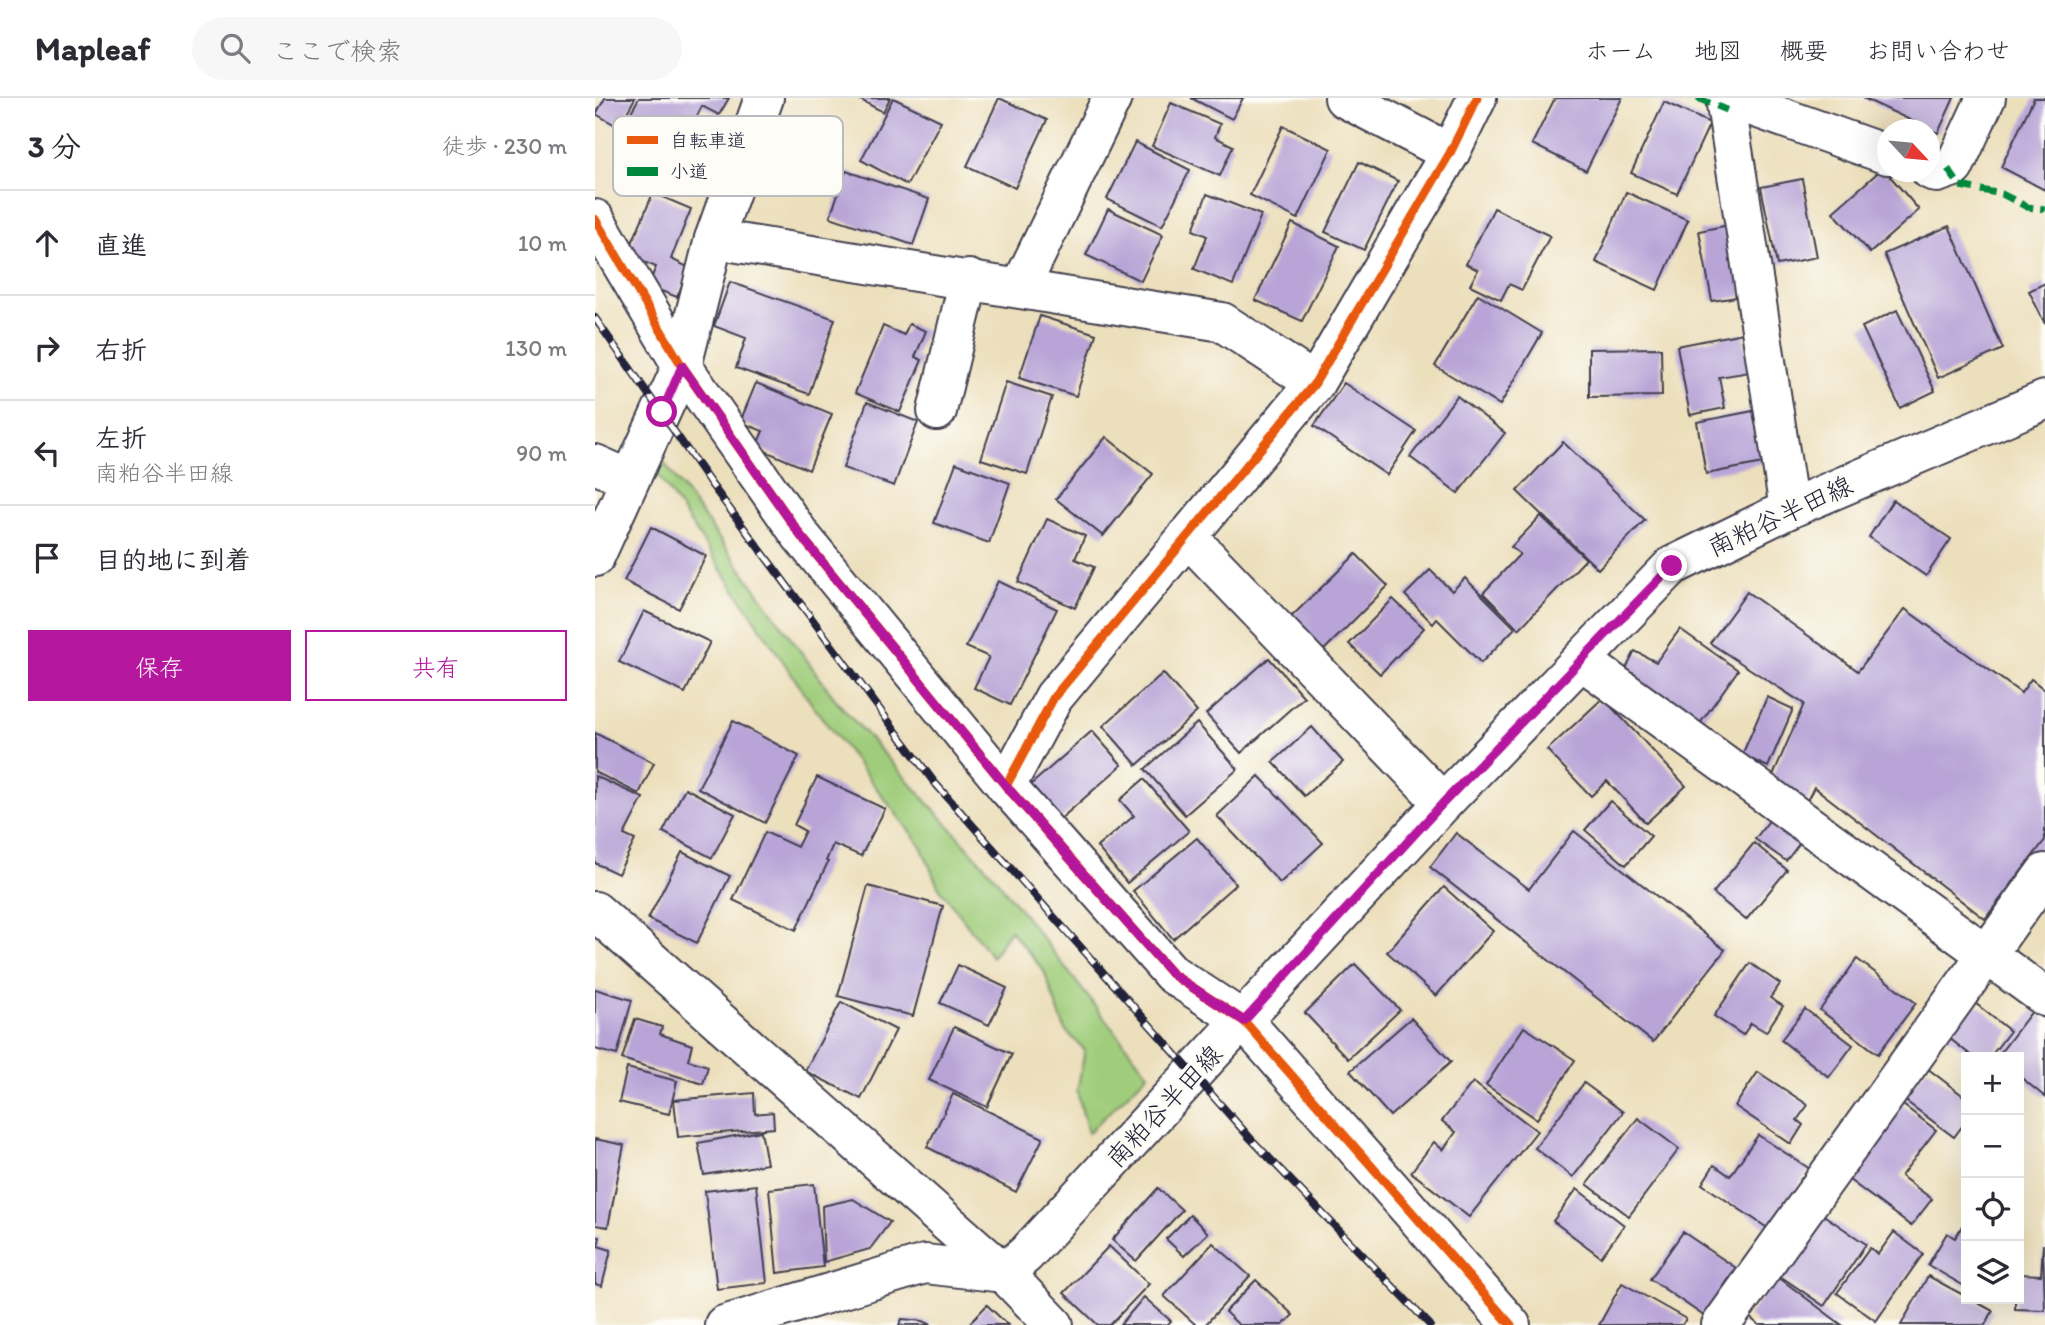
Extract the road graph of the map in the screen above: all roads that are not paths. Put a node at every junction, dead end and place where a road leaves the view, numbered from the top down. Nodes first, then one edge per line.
1 (764, 98) edge
2 (1112, 98) edge
3 (1344, 98) edge
4 (1476, 98) edge
5 (1726, 98) edge
6 (1986, 98) edge
7 (758, 116) edge
8 (1877, 151) edge
9 (1450, 153) junction
10 (1940, 172) edge
11 (729, 196) edge
12 (595, 219) edge
13 (714, 239) junction
14 (969, 279) junction
15 (1020, 288) junction
16 (682, 366) junction
17 (1315, 383) junction
18 (2045, 400) edge
19 (937, 411) dead end
20 (612, 472) edge
21 (1789, 509) junction
22 (1187, 536) junction
23 (595, 557) edge
24 (1581, 660) junction
25 (1006, 786) junction
26 (1443, 803) junction
27 (2045, 873) edge
28 (595, 911) edge
29 (1985, 953) junction
30 (2045, 997) edge
31 (1244, 1021) junction
32 (1005, 1273) junction
33 (724, 1325) edge
34 (1055, 1325) edge
35 (1511, 1325) edge
36 (1721, 1325) edge

1 - 7 street
2 - 15 street
3 - 9 street
4 - 9 street
5 - 8 street
5 - 21 street
6 - 10 street
9 - 17 street
11 - 13 street
12 - 16 street
13 - 14 street
13 - 16 street
14 - 15 street
14 - 19 street
15 - 17 street
16 - 20 street
16 - 25 street
17 - 22 street
18 - 21 street, 南粕谷半田線
20 - 23 street
21 - 24 street, 南粕谷半田線
22 - 25 street
22 - 26 street
24 - 26 street, 南粕谷半田線
24 - 29 street
25 - 31 street
26 - 31 street, 南粕谷半田線
27 - 29 street
28 - 32 street
29 - 30 street
29 - 36 street
31 - 32 street, 南粕谷半田線
31 - 35 street
32 - 33 street
32 - 34 street

